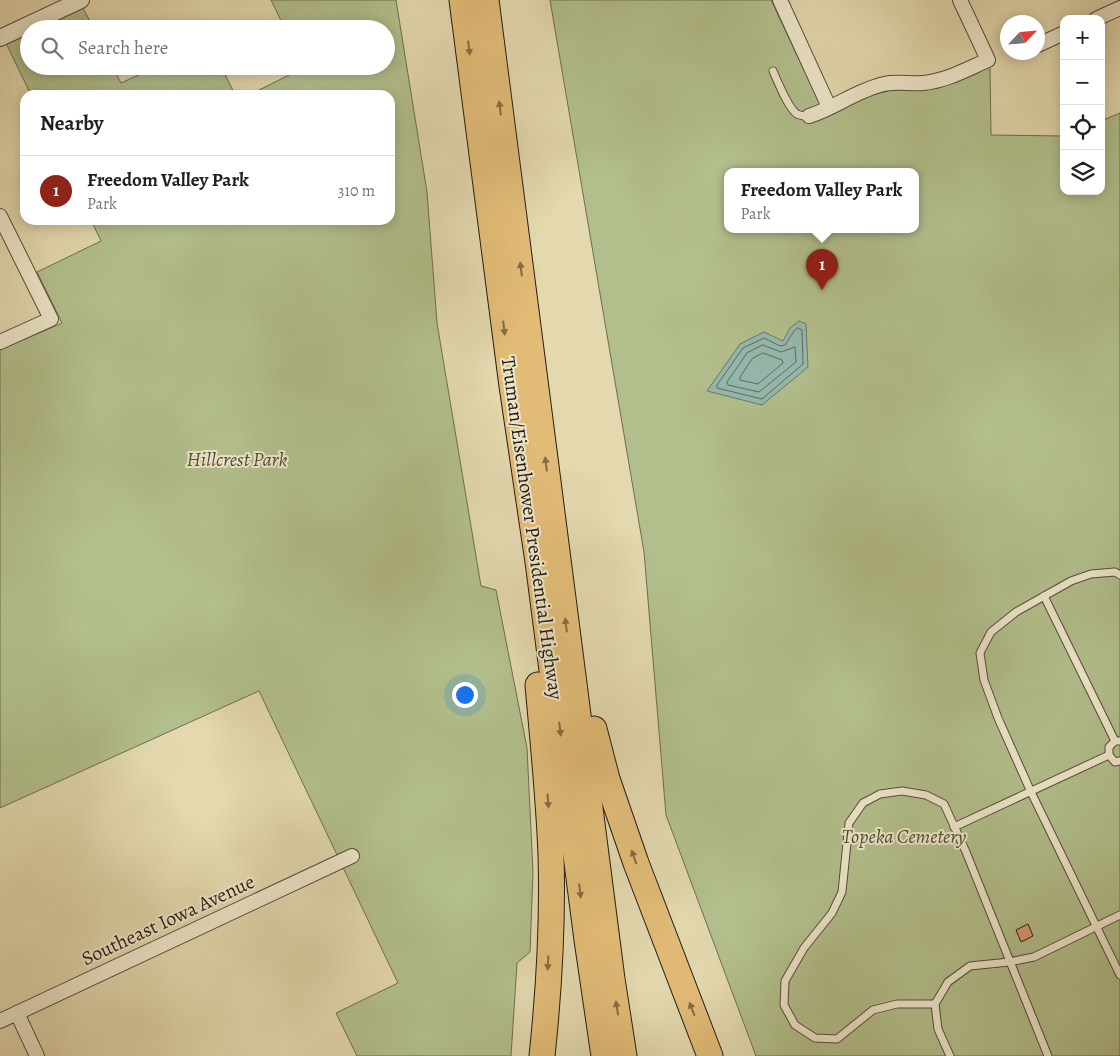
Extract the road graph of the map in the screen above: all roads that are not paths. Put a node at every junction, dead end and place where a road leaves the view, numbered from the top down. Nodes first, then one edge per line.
1 (81, 0) edge
2 (462, 0) edge
3 (486, 0) edge
4 (780, 0) edge
5 (960, 0) edge
6 (1120, 8) edge
7 (1105, 15) edge
8 (38, 20) edge
9 (20, 29) edge
10 (1060, 35) edge
11 (0, 38) edge
12 (1045, 42) edge
13 (773, 71) dead end
14 (829, 107) junction
15 (809, 116) joint
16 (0, 216) edge
17 (0, 342) edge
18 (512, 386) junction
19 (1120, 575) edge
20 (1044, 596) junction
21 (572, 673) junction
22 (1117, 741) edge
23 (1109, 755) junction
24 (1120, 761) edge
25 (1031, 792) junction
26 (954, 827) junction
27 (352, 856) dead end
28 (1120, 915) edge
29 (1096, 927) junction
30 (1009, 962) junction
31 (1120, 975) edge
32 (935, 1004) junction
33 (17, 1013) junction
34 (0, 1021) edge
35 (37, 1056) edge
36 (542, 1056) edge
37 (604, 1056) edge
38 (624, 1056) edge
39 (710, 1056) edge
40 (950, 1056) edge
41 (1048, 1056) edge

1 - 8 street
2 -> 18 highway, Truman/Eisenhower Presidential Highway
21 -> 3 highway, Truman/Eisenhower Presidential Highway
4 - 14 street
5 - 14 street
6 - 7 street
9 - 11 street
10 - 12 street
13 - 15 lane
14 - 15 street
16 - 17 street
18 -> 36 highway
18 -> 37 highway, Truman/Eisenhower Presidential Highway
19 - 20 lane
20 - 22 lane
20 - 25 lane
38 -> 21 highway, Truman/Eisenhower Presidential Highway
39 -> 21 highway
22 - 23 lane
23 - 24 lane
23 - 25 lane
25 - 26 lane
25 - 29 lane
26 - 30 lane
26 - 32 lane
27 - 33 street, Southeast Iowa Avenue
28 - 29 lane
29 - 30 lane
29 - 31 lane
30 - 32 lane
30 - 41 lane
32 - 40 lane
33 - 34 street, Southeast Iowa Avenue
33 - 35 street

